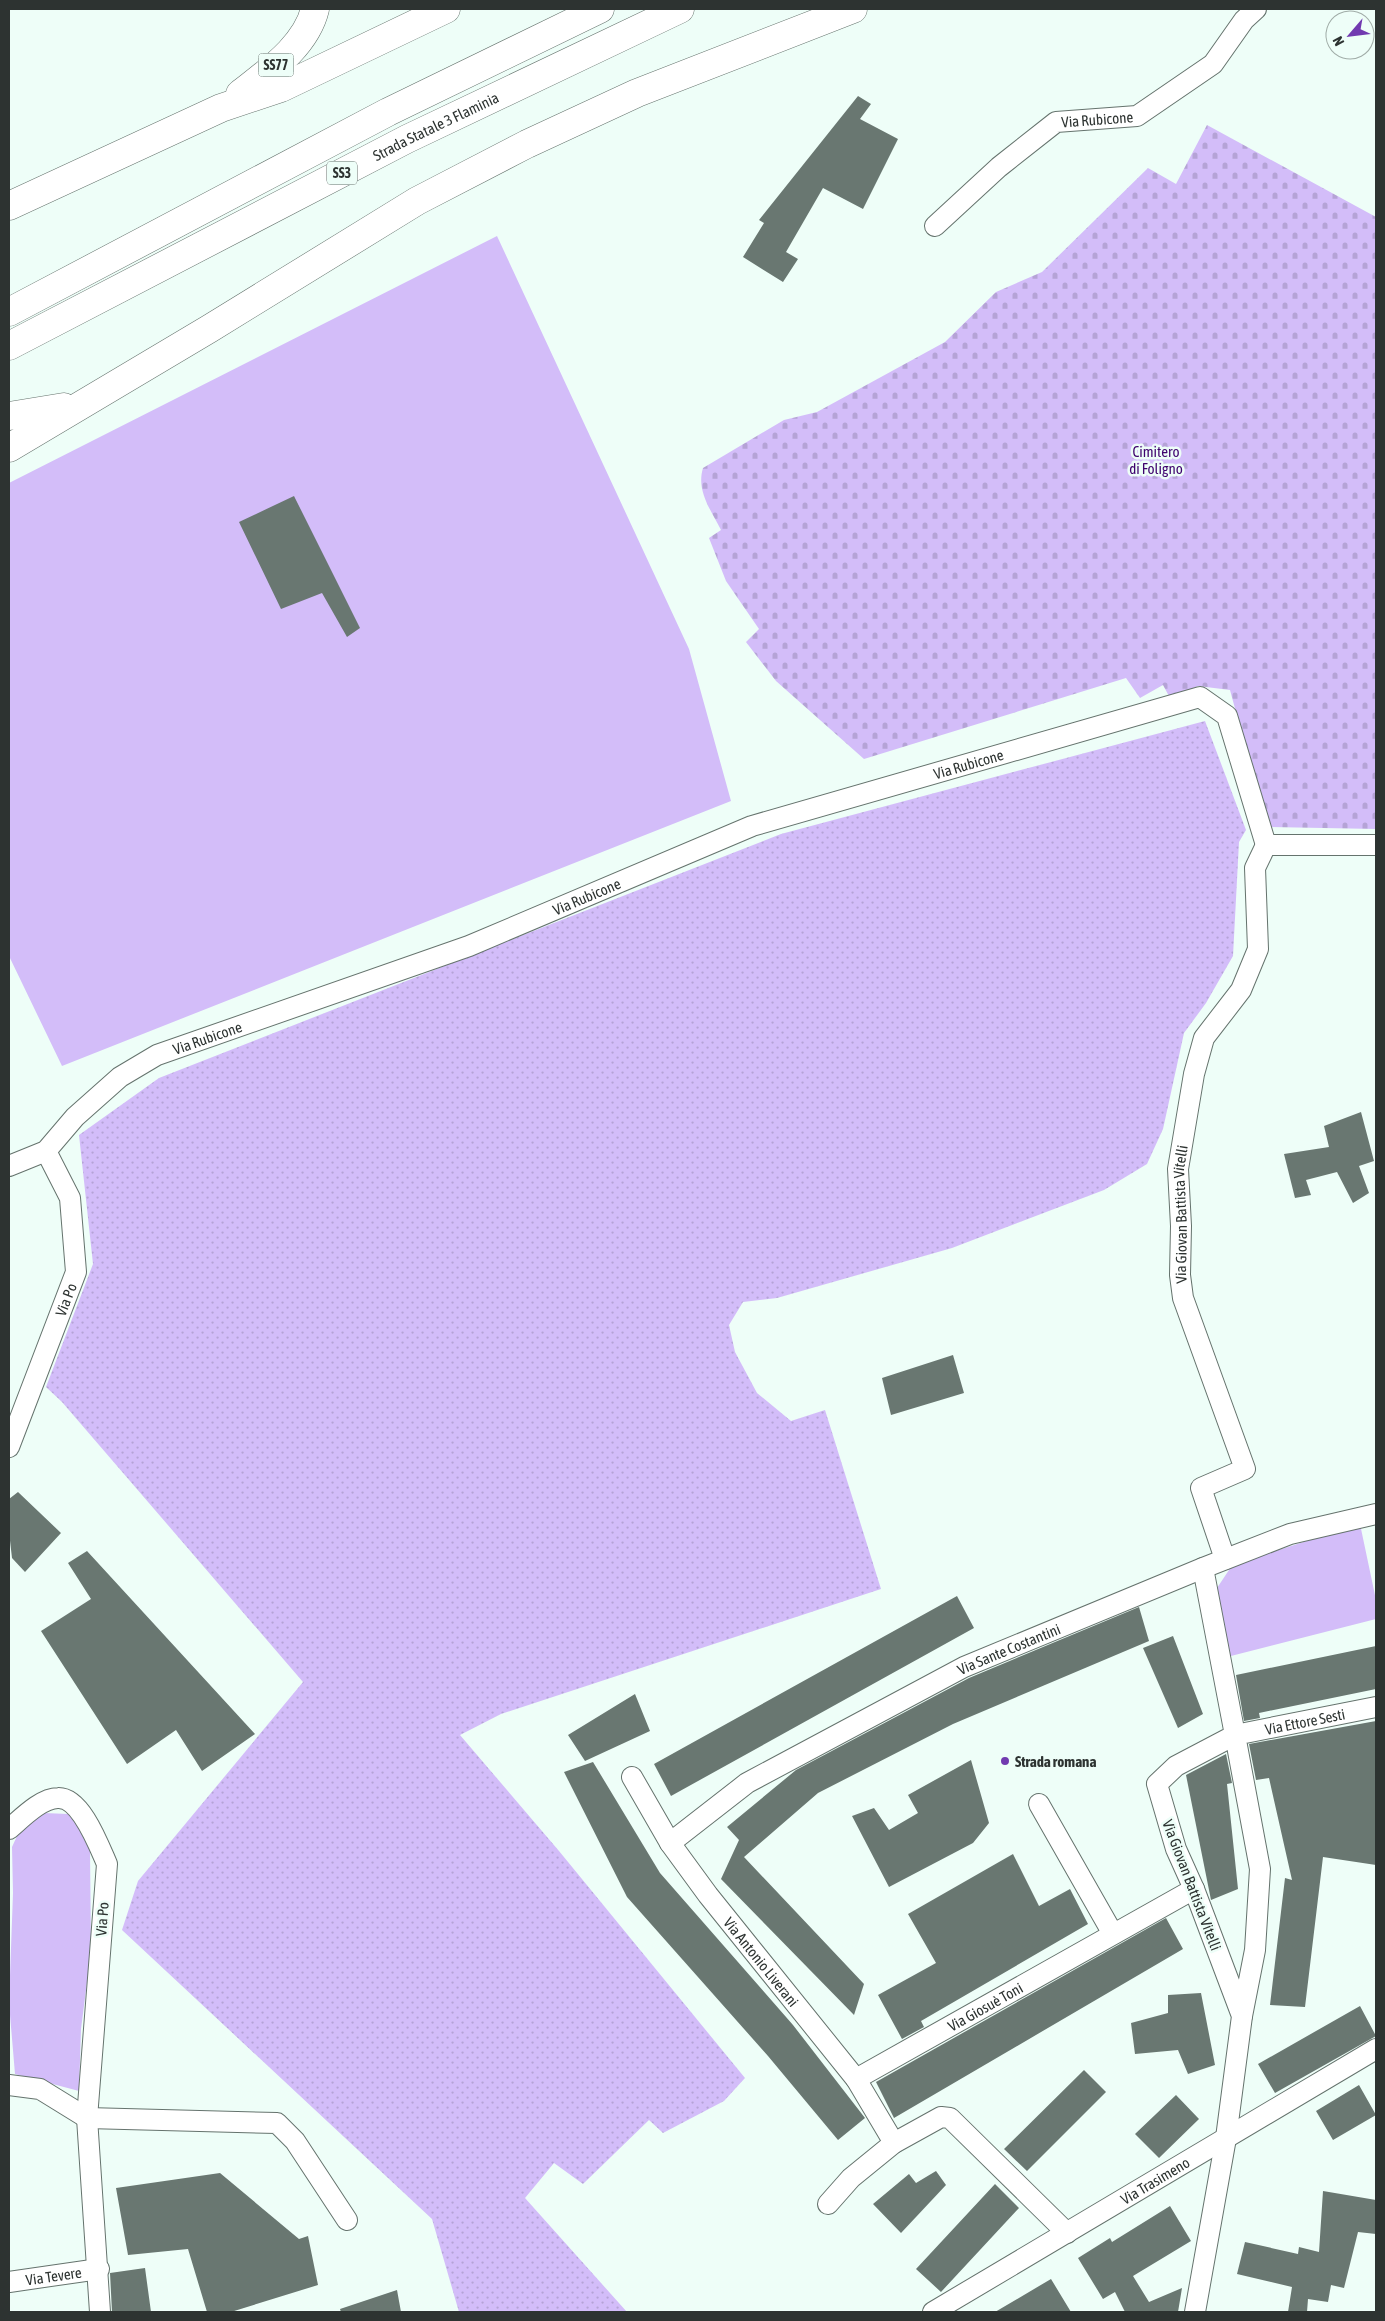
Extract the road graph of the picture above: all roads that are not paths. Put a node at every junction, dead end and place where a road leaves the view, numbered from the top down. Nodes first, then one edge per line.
1 (315, 9) edge
2 (446, 9) edge
3 (600, 9) edge
4 (680, 9) edge
5 (853, 9) edge
6 (1256, 9) edge
7 (221, 108) junction
8 (9, 206) edge
9 (935, 226) dead end
10 (9, 312) edge
11 (9, 346) edge
12 (85, 402) junction
13 (9, 416) edge
14 (9, 448) edge
15 (1376, 845) edge
16 (1266, 846) junction
17 (46, 1151) junction
18 (9, 1166) edge
19 (9, 1447) edge
20 (1376, 1514) edge
21 (1225, 1559) junction
22 (1203, 1568) junction
23 (1376, 1707) edge
24 (1235, 1735) junction
25 (632, 1778) dead end
26 (1039, 1804) dead end
27 (9, 1829) edge
28 (670, 1843) junction
29 (1194, 1889) junction
30 (1113, 1934) junction
31 (1242, 2016) junction
32 (1376, 2049) edge
33 (856, 2079) junction
34 (9, 2085) edge
35 (87, 2118) junction
36 (1226, 2138) junction
37 (894, 2143) junction
38 (828, 2204) dead end
39 (347, 2220) dead end
40 (1067, 2233) junction
41 (99, 2269) junction
42 (9, 2282) edge
43 (100, 2312) edge
44 (933, 2312) edge
45 (1195, 2312) edge

1 - 7 highway, SS77
2 - 7 highway
3 - 10 highway, SS3
4 - 11 highway, Strada Statale 3 Flaminia / SS3
5 - 12 highway
6 - 9 street, Via Rubicone
7 - 8 highway
12 - 13 highway
12 - 14 highway
15 - 16 street
16 - 17 street, Via Rubicone
16 - 21 street, Via Giovan Battista Vitelli
17 - 18 street, Via Rubicone
17 - 19 street, Via Po
20 - 21 street, Via Sante Costantini
21 - 22 street, Via Sante Costantini
22 - 24 street, Via Giovan Battista Vitelli
22 - 28 street, Via Sante Costantini
23 - 24 street, Via Ettore Sesti
24 - 29 street, Via Giovan Battista Vitelli
24 - 31 street, Via Giovan Battista Vitelli
25 - 28 street, Via Antonio Liverani
26 - 30 street
27 - 35 street, Via Po
28 - 33 street, Via Antonio Liverani
29 - 30 street, Via Giosuè Toni
29 - 31 street, Via Giovan Battista Vitelli
30 - 33 street, Via Giosuè Toni
31 - 36 street, Via Giovan Battista Vitelli
32 - 36 street, Via Trasimeno
33 - 37 street, Via Antonio Liverani
34 - 35 street
35 - 39 street
35 - 41 street, Via Po
36 - 40 street, Via Trasimeno
36 - 45 street, Via Giovan Battista Vitelli
37 - 38 street
37 - 40 street
40 - 44 street, Via Trasimeno
41 - 42 street, Via Tevere
41 - 43 street, Via Po

